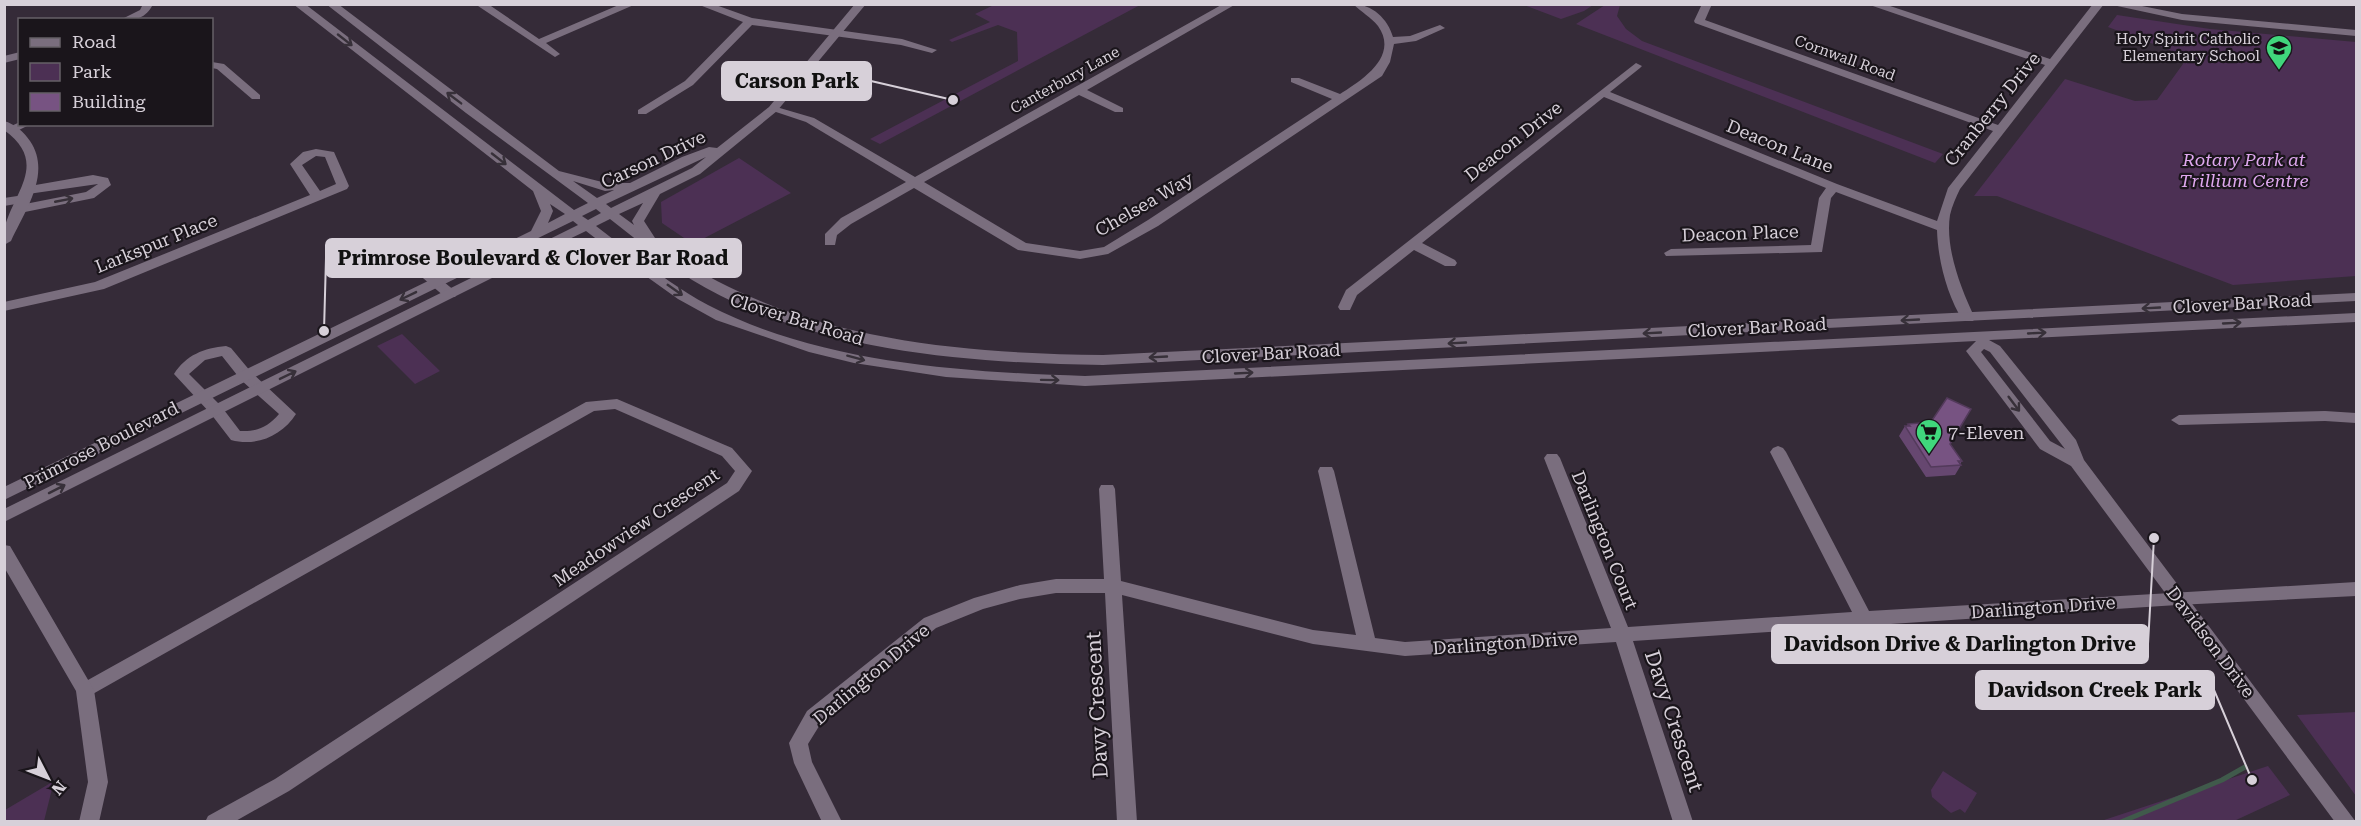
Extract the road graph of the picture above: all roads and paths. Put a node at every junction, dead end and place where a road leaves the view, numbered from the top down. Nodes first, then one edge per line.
1 (148, 4) edge
2 (298, 4) edge
3 (331, 4) edge
4 (480, 4) edge
5 (631, 4) edge
6 (702, 4) edge
7 (861, 4) edge
8 (1231, 4) edge
9 (1358, 4) edge
10 (1707, 4) edge
11 (1872, 4) edge
12 (2099, 4) edge
13 (2113, 4) edge
14 (130, 18) edge
15 (750, 21) junction
16 (1440, 28) dead end
17 (838, 32) junction
18 (2356, 33) edge
19 (1390, 41) junction
20 (538, 43) junction
21 (932, 50) dead end
22 (555, 54) dead end
23 (213, 64) edge
24 (2053, 64) junction
25 (1636, 66) dead end
26 (1295, 80) dead end
27 (1078, 90) junction
28 (1603, 93) junction
29 (256, 97) dead end
30 (1341, 99) junction
31 (773, 109) junction
32 (1119, 110) dead end
33 (642, 112) dead end
34 (14, 126) edge
35 (1999, 129) junction
36 (725, 146) junction
37 (552, 171) junction
38 (914, 183) junction
39 (638, 186) junction
40 (1833, 188) junction
41 (538, 190) junction
42 (656, 192) junction
43 (317, 196) dead end
44 (24, 199) junction
45 (4, 202) edge
46 (597, 205) junction
47 (611, 214) junction
48 (575, 216) junction
49 (587, 225) junction
50 (1945, 229) junction
51 (536, 234) junction
52 (4, 241) edge
53 (830, 242) dead end
54 (1413, 244) junction
55 (652, 245) junction
56 (1671, 253) dead end
57 (529, 254) junction
58 (627, 255) junction
59 (1450, 263) dead end
60 (470, 266) junction
61 (483, 276) junction
62 (438, 282) junction
63 (450, 294) junction
64 (2356, 297) edge
65 (4, 307) edge
66 (1346, 307) dead end
67 (2356, 317) edge
68 (1968, 318) junction
69 (1981, 339) junction
70 (246, 376) junction
71 (260, 388) junction
72 (203, 399) junction
73 (216, 410) junction
74 (2356, 418) edge
75 (2179, 420) dead end
76 (1778, 452) dead end
77 (1552, 459) dead end
78 (1326, 471) dead end
79 (1107, 489) dead end
80 (4, 494) edge
81 (4, 516) edge
82 (4, 551) edge
83 (1113, 586) junction
84 (2356, 589) edge
85 (2177, 598) junction
86 (1865, 620) junction
87 (1622, 635) junction
88 (1366, 643) junction
89 (85, 690) junction
90 (89, 822) edge
91 (215, 822) edge
92 (832, 822) edge
93 (1126, 822) edge
94 (1683, 822) edge
95 (2347, 822) edge

1 - 14 street
2 -> 41 street, Clover Bar Road
37 -> 3 street, Clover Bar Road
4 - 20 street
5 - 20 street
6 - 15 street
7 - 17 street, Carson Drive
8 - 27 street, Canterbury Lane
9 - 19 street
10 - 35 street, Cornwall Road
11 - 24 street
12 - 24 street, Cranberry Drive
13 - 18 street
15 - 17 street
15 - 33 street
16 - 19 street
17 - 21 street
17 - 31 street, Carson Drive
19 - 30 street, Chelsea Way
20 - 22 street
23 - 29 street
24 - 35 street, Cranberry Drive
25 - 28 street, Deacon Drive
26 - 30 street
27 - 32 street
27 - 38 street, Canterbury Lane
28 - 40 street, Deacon Lane
28 - 54 street, Deacon Drive
30 - 38 street, Chelsea Way
31 - 36 street, Carson Drive
31 - 38 street, Chelsea Way
34 - 44 street
35 - 50 street, Cranberry Drive
36 - 39 street, Carson Drive
36 - 42 street, Carson Drive
37 - 39 street
37 - 46 street, Clover Bar Road
38 - 53 street, Canterbury Lane
39 - 46 street, Carson Drive
40 - 50 street, Deacon Lane
40 - 56 street, Deacon Place
41 - 48 street, Clover Bar Road
41 - 51 street
42 - 47 street, Carson Drive
42 - 55 street
43 - 65 street, Larkspur Place
44 -> 44 street
44 - 45 street
44 - 52 street
46 - 47 street, Clover Bar Road
46 - 48 street, Carson Drive
47 - 49 street, Carson Drive
47 - 55 street, Clover Bar Road
48 - 49 street, Clover Bar Road
48 - 51 street, Primrose Boulevard
49 - 57 street, Primrose Boulevard
49 - 58 street, Clover Bar Road
50 - 68 street, Cranberry Drive
51 - 60 street, Primrose Boulevard
54 - 59 street
54 - 66 street, Deacon Drive
68 -> 55 street, Clover Bar Road
57 - 58 street
57 - 61 street, Primrose Boulevard
58 -> 69 street, Clover Bar Road
60 - 61 street
60 - 62 street, Primrose Boulevard
60 - 62 street
61 - 63 street, Primrose Boulevard
62 - 63 street
62 -> 70 street, Primrose Boulevard
71 -> 63 street, Primrose Boulevard
64 -> 68 street, Clover Bar Road
69 -> 67 street, Clover Bar Road
68 - 69 street, Cranberry Drive
69 - 85 street, Davidson Drive
70 - 71 street, Primrose Boulevard
70 - 72 street, Primrose Boulevard
70 - 72 street, Primrose Boulevard
71 - 73 street, Primrose Boulevard
71 - 73 street, Primrose Boulevard
72 - 73 street, Primrose Boulevard
72 - 80 street, Primrose Boulevard
81 -> 73 street, Primrose Boulevard
74 - 75 street
76 - 86 street
77 - 87 street, Darlington Court
78 - 88 street
79 - 83 street, Davy Crescent
82 - 89 street
83 - 88 street, Darlington Drive
83 - 92 street, Darlington Drive
83 - 93 street, Davy Crescent
84 - 85 street, Darlington Drive
85 - 86 street, Darlington Drive
85 - 95 street, Davidson Drive
86 - 87 street, Darlington Drive
87 - 88 street, Darlington Drive
87 - 94 street, Davy Crescent
89 - 90 street
89 - 91 street, Meadowview Crescent

